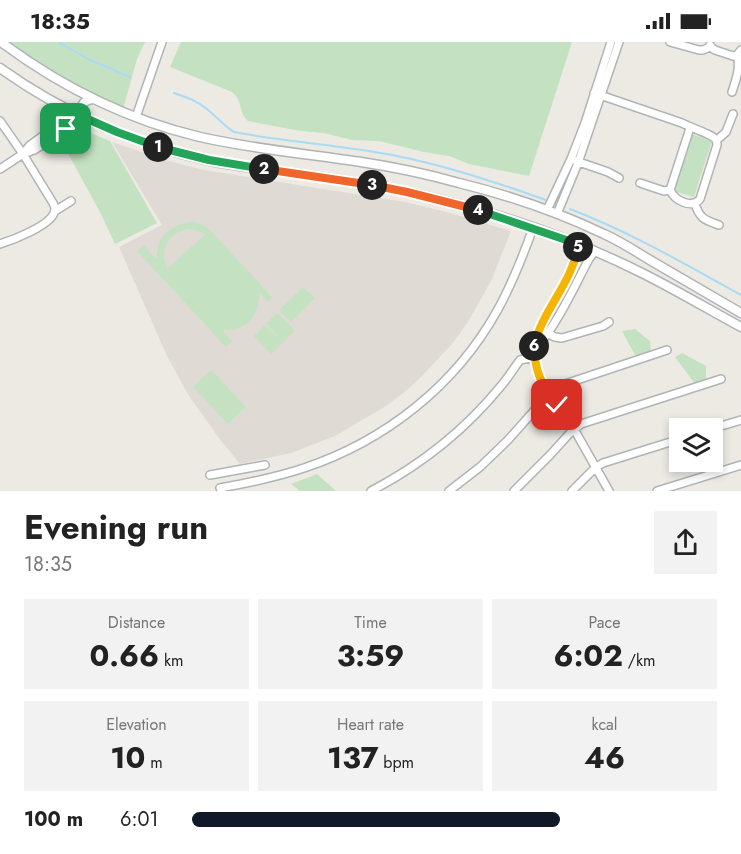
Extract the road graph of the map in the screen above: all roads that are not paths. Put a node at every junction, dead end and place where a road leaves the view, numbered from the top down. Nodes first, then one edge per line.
1 (1, 42) edge
2 (162, 42) edge
3 (611, 42) edge
4 (619, 42) edge
5 (670, 42) edge
6 (710, 44) edge
7 (739, 52) edge
8 (0, 68) edge
9 (732, 92) dead end
10 (598, 94) junction
11 (93, 99) junction
12 (62, 106) junction
13 (733, 114) dead end
14 (79, 115) junction
15 (136, 117) junction
16 (0, 121) edge
17 (690, 128) junction
18 (717, 140) junction
19 (23, 154) junction
20 (575, 161) junction
21 (0, 170) edge
22 (619, 178) dead end
23 (640, 183) dead end
24 (670, 190) junction
25 (71, 201) dead end
26 (695, 204) junction
27 (547, 210) junction
28 (55, 211) junction
29 (557, 214) junction
30 (719, 225) dead end
31 (533, 228) junction
32 (0, 244) edge
33 (578, 244) junction
34 (595, 251) junction
35 (637, 252) junction
36 (627, 266) junction
37 (741, 313) edge
38 (609, 322) dead end
39 (741, 327) edge
40 (540, 329) junction
41 (548, 333) junction
42 (667, 350) dead end
43 (535, 355) junction
44 (721, 379) dead end
45 (547, 392) junction
46 (741, 420) edge
47 (723, 425) edge
48 (574, 429) junction
49 (669, 442) edge
50 (265, 465) dead end
51 (741, 465) edge
52 (596, 467) junction
53 (224, 473) junction
54 (210, 475) dead end
55 (220, 490) edge
56 (371, 491) edge
57 (449, 491) edge
58 (514, 491) edge
59 (572, 491) edge
60 (609, 491) edge
61 (657, 491) edge

1 - 11 street
2 - 15 street
3 - 10 street
4 - 10 street
5 - 6 street
6 - 7 street
7 - 9 street
8 - 12 street
10 - 17 street
10 - 20 street
11 - 14 street
11 - 15 street
12 - 14 street
12 - 19 street
13 - 18 street
14 - 19 street
14 - 31 street
15 - 27 street
16 - 19 street
17 - 18 street
17 - 24 street
18 - 26 street
19 - 21 street
19 - 28 street
20 - 22 street
20 - 27 street
20 - 29 street
23 - 24 street
24 - 26 street
25 - 28 street
26 - 30 street
27 - 29 street
28 - 32 street
29 - 35 street
31 - 33 street
31 - 55 street
33 - 34 street
33 - 40 street
34 - 36 street
34 - 41 street
35 - 36 street
35 - 37 street
36 - 39 street
38 - 41 street
40 - 41 street
40 - 43 street
41 - 43 street
42 - 45 street
43 - 45 street
43 - 56 street
44 - 48 street
45 - 48 street
45 - 57 street
46 - 47 street
48 - 52 street
48 - 58 street
49 - 52 street
50 - 53 street
51 - 61 street
52 - 59 street
52 - 60 street
53 - 54 street
53 - 55 street

